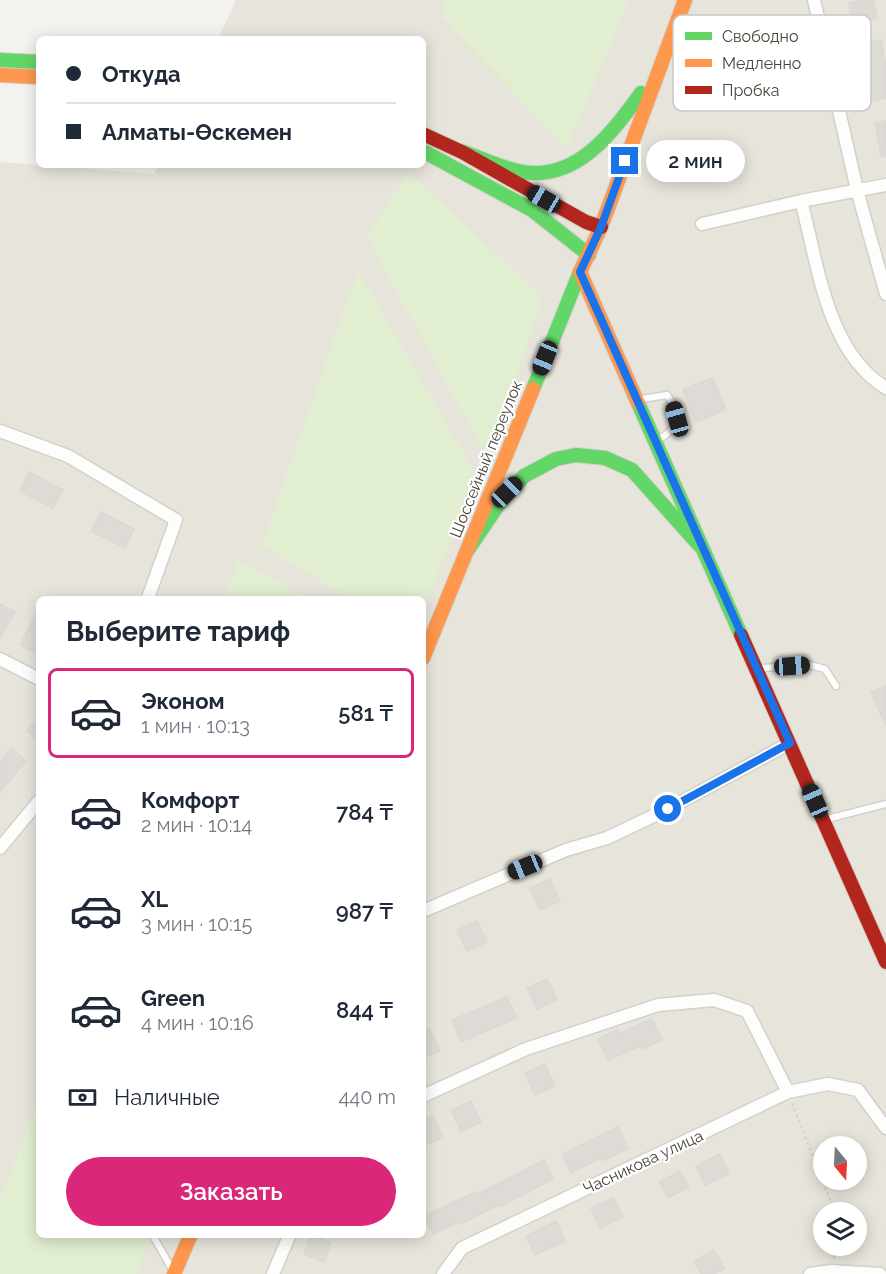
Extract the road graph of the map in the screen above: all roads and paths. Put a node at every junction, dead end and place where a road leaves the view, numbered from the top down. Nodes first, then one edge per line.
1 (685, 0) edge
2 (814, 0) edge
3 (679, 15) edge
4 (817, 15) edge
5 (673, 30) edge
6 (0, 60) edge
7 (36, 62) edge
8 (656, 72) junction
9 (0, 75) edge
10 (36, 77) edge
11 (839, 111) edge
12 (426, 135) edge
13 (461, 151) junction
14 (426, 153) edge
15 (886, 184) edge
16 (857, 190) junction
17 (801, 201) junction
18 (702, 224) dead end
19 (601, 227) junction
20 (589, 255) junction
21 (580, 272) junction
22 (886, 294) edge
23 (886, 388) edge
24 (637, 400) junction
25 (0, 431) edge
26 (655, 442) junction
27 (703, 550) junction
28 (467, 551) junction
29 (149, 596) edge
30 (426, 651) edge
31 (0, 659) edge
32 (757, 669) junction
33 (36, 677) edge
34 (836, 686) dead end
35 (790, 743) junction
36 (886, 804) edge
37 (36, 805) edge
38 (824, 820) junction
39 (0, 848) edge
40 (426, 910) edge
41 (886, 963) edge
42 (788, 1092) junction
43 (426, 1095) edge
44 (886, 1128) edge
45 (831, 1202) edge
46 (154, 1238) edge
47 (188, 1238) edge
48 (288, 1238) edge
49 (834, 1256) edge
50 (831, 1271) junction
51 (855, 1273) edge
52 (175, 1274) edge
53 (273, 1274) edge
54 (443, 1274) edge
55 (810, 1274) edge
56 (880, 1274) edge

1 - 3 main road
2 - 4 street
5 - 8 main road
6 - 7 main road
8 - 13 main road
8 - 19 main road, Шоссейный переулок
9 - 10 main road
11 - 16 street
12 - 13 main road
13 - 19 main road
14 - 20 main road
15 - 16 street
16 - 17 street
16 - 22 street
17 - 18 street
17 - 23 street
19 - 20 main road, Шоссейный переулок
20 - 21 main road, Шоссейный переулок
21 - 24 main road
21 - 28 main road, Шоссейный переулок
24 - 26 main road
24 - 26 lane
25 - 29 street
26 - 27 main road
27 - 28 main road
27 - 32 main road
28 - 30 main road, Шоссейный переулок
31 - 33 street
32 - 34 lane
32 - 35 main road
35 - 38 main road
35 - 40 street
36 - 38 lane
37 - 39 street
38 - 41 main road
42 - 43 street
42 - 44 street, Часникова улица
42 - 45 path
42 - 54 street, Часникова улица
46 - 52 lane
47 - 52 main road
48 - 53 street
49 - 50 path
50 - 51 street
50 - 55 street
51 - 56 street

